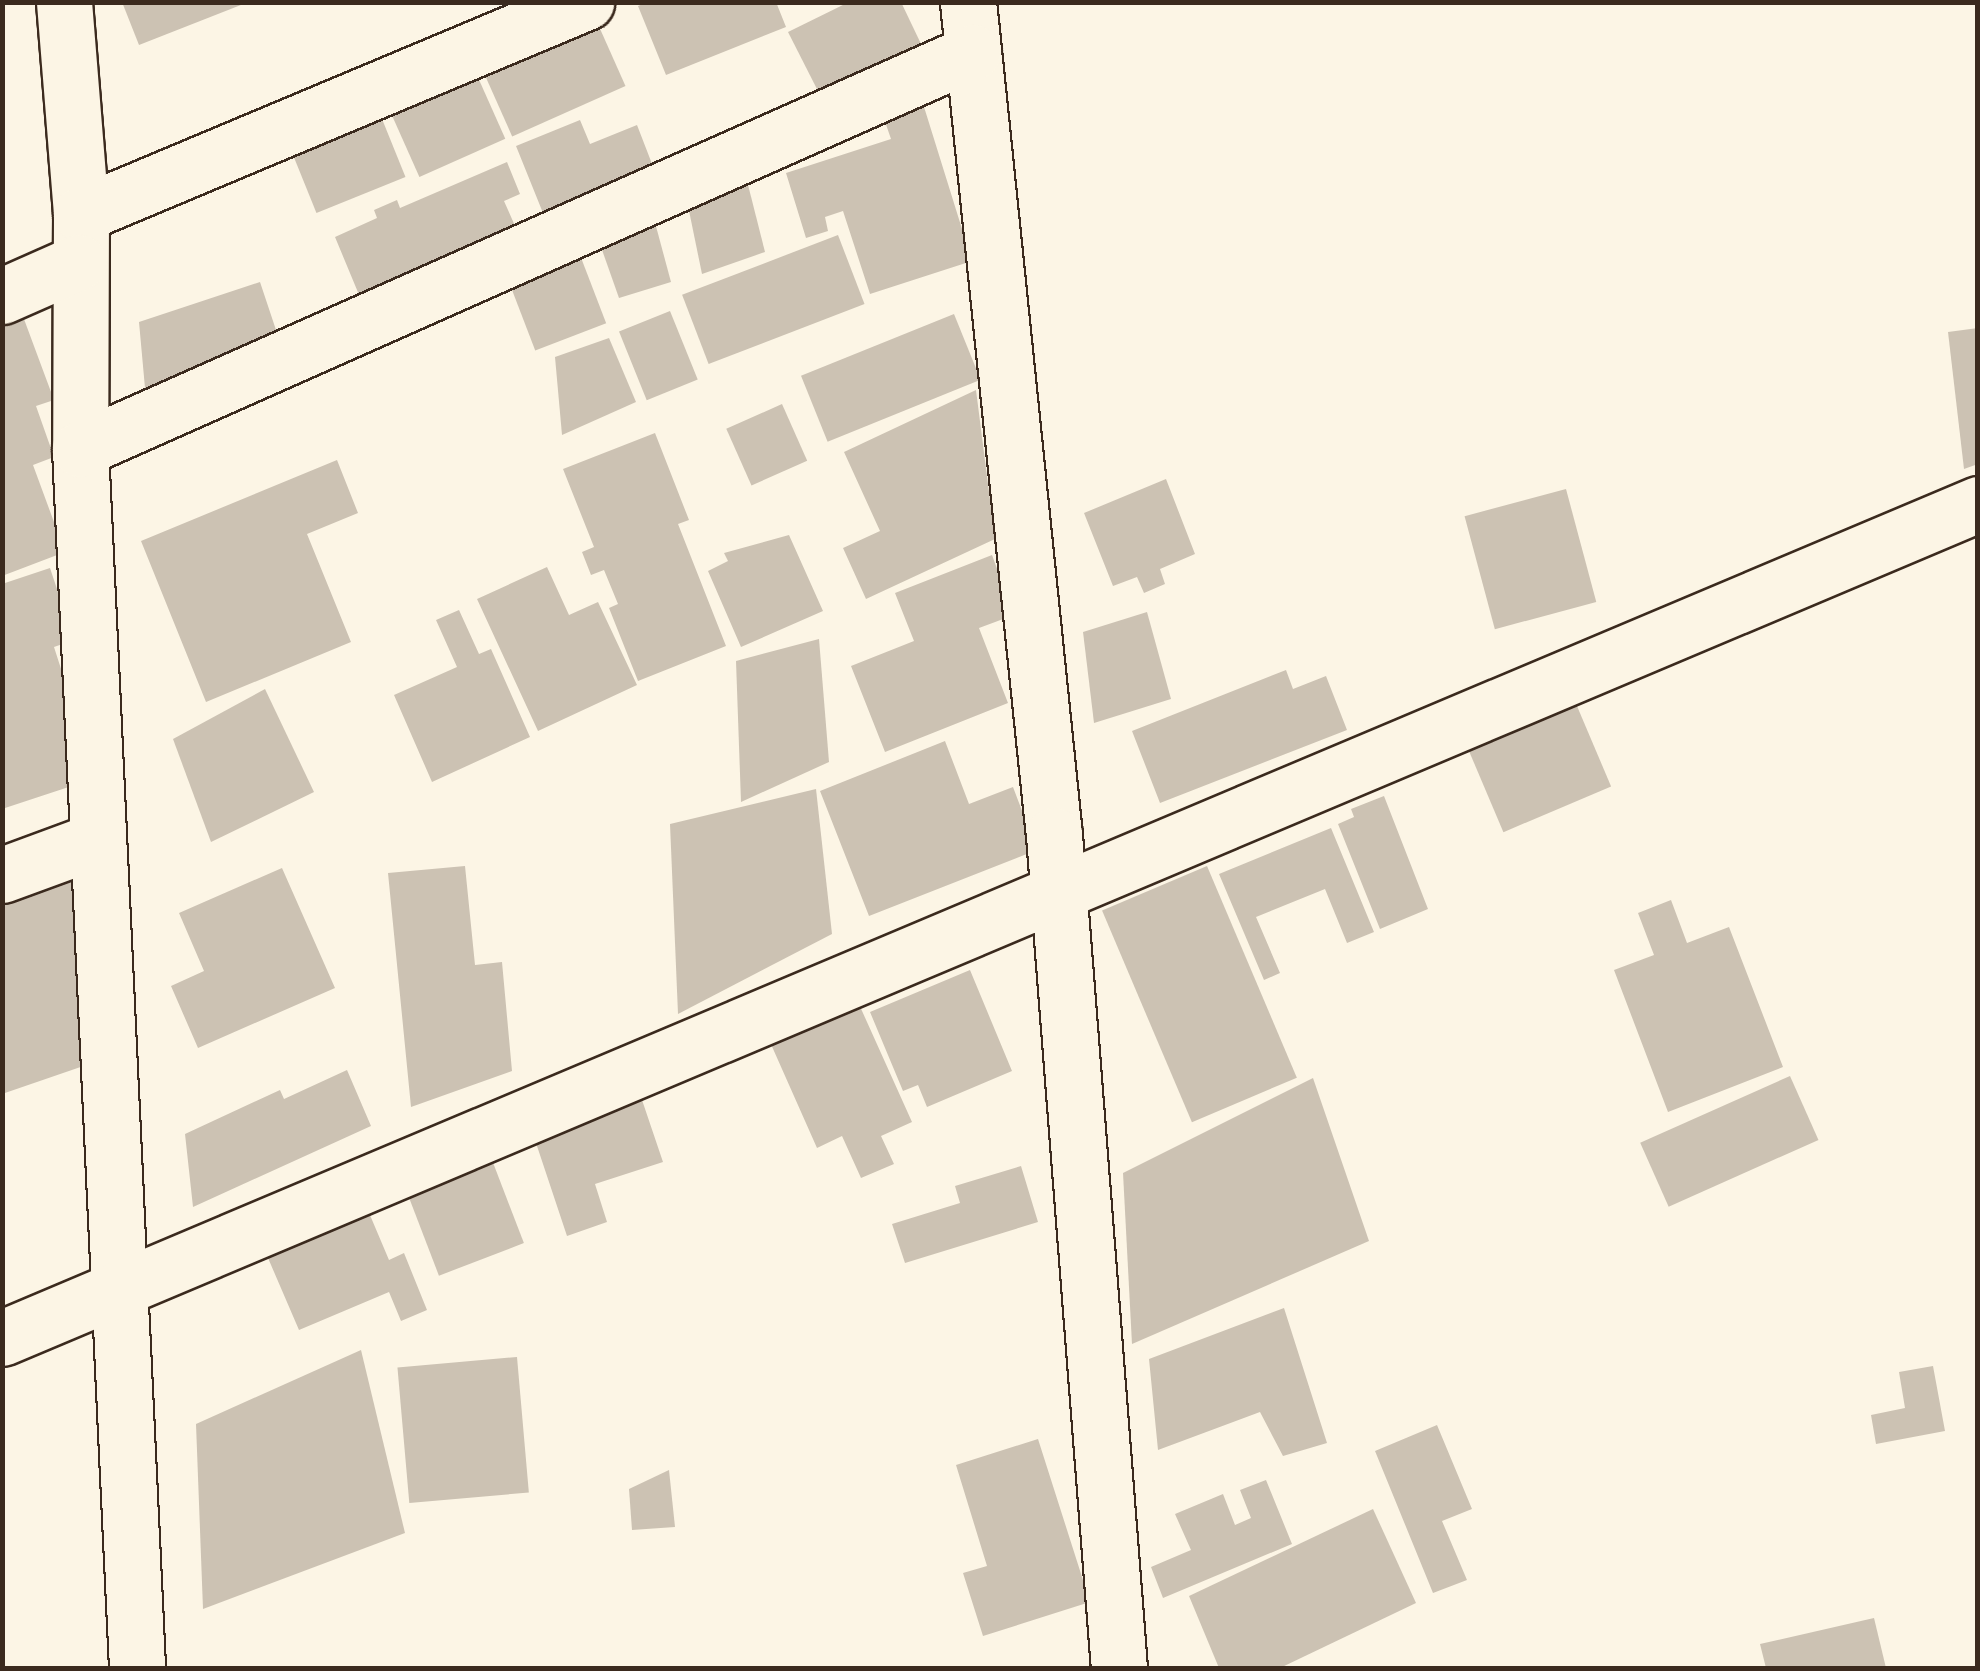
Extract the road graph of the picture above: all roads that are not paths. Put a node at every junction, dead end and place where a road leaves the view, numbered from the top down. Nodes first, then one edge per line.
1 (64, 2) edge
2 (586, 2) edge
3 (971, 27) edge
4 (80, 238) junction
5 (2, 296) edge
6 (80, 448) junction
7 (1978, 504) edge
8 (97, 840) junction
9 (2, 875) edge
10 (1058, 891) junction
11 (122, 1285) junction
12 (2, 1338) edge
13 (136, 1668) edge
14 (1119, 1668) edge

1 - 4 street
2 - 4 street
3 - 6 street
3 - 10 street
4 - 5 street
4 - 6 street
6 - 8 street
7 - 10 street
8 - 9 street
8 - 11 street
10 - 11 street
10 - 14 street
11 - 12 street
11 - 13 street

